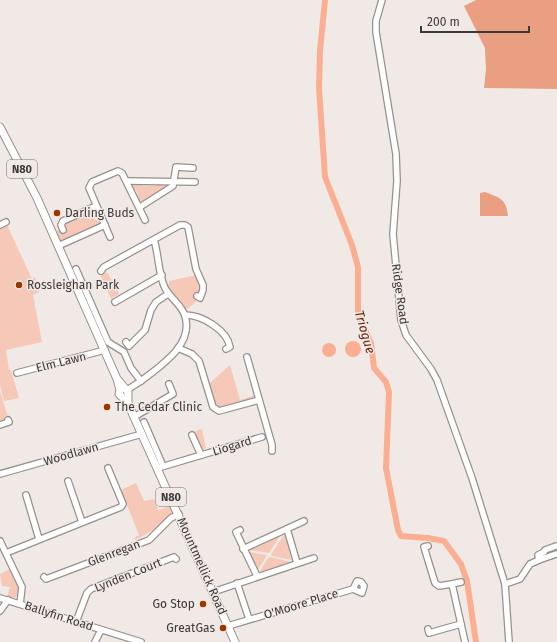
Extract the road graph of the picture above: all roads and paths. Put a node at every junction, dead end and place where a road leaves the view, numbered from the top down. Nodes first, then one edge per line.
1 (382, 0) edge
2 (0, 127) edge
3 (193, 168) dead end
4 (127, 182) junction
5 (175, 182) junction
6 (194, 182) dead end
7 (96, 206) junction
8 (140, 207) junction
9 (145, 220) dead end
10 (105, 226) junction
11 (63, 230) dead end
12 (110, 237) dead end
13 (154, 240) junction
14 (58, 246) junction
15 (76, 269) dead end
16 (101, 271) dead end
17 (162, 276) junction
18 (168, 294) junction
19 (197, 296) dead end
20 (115, 302) dead end
21 (185, 315) junction
22 (126, 342) dead end
23 (178, 348) junction
24 (226, 349) dead end
25 (105, 350) junction
26 (247, 357) dead end
27 (18, 373) dead end
28 (141, 381) junction
29 (169, 384) dead end
30 (125, 394) junction
31 (153, 397) dead end
32 (259, 400) junction
33 (156, 404) junction
34 (134, 416) junction
35 (8, 420) dead end
36 (144, 422) dead end
37 (0, 425) edge
38 (142, 434) junction
39 (192, 435) dead end
40 (262, 437) dead end
41 (272, 451) dead end
42 (201, 455) junction
43 (160, 467) junction
44 (107, 468) dead end
45 (0, 474) edge
46 (68, 481) dead end
47 (26, 495) dead end
48 (179, 514) junction
49 (304, 521) dead end
50 (82, 522) junction
51 (287, 529) junction
52 (240, 530) dead end
53 (39, 539) junction
54 (0, 541) edge
55 (428, 546) dead end
56 (556, 546) edge
57 (243, 548) junction
58 (6, 553) junction
59 (556, 554) edge
60 (536, 557) junction
61 (314, 558) dead end
62 (176, 559) dead end
63 (296, 563) junction
64 (257, 576) junction
65 (44, 577) dead end
66 (461, 582) dead end
67 (237, 583) junction
68 (452, 584) junction
69 (505, 584) junction
70 (353, 589) dead end
71 (213, 592) junction
72 (0, 598) edge
73 (8, 600) junction
74 (20, 604) junction
75 (0, 611) edge
76 (249, 619) junction
77 (76, 622) junction
78 (461, 624) junction
79 (228, 626) junction
80 (428, 629) dead end
81 (101, 630) junction
82 (95, 642) edge
83 (141, 642) edge
84 (235, 642) edge
85 (465, 642) edge
86 (509, 642) edge

1 - 69 street, Ridge Road
2 - 14 main road, Mountmellick Road / N80
3 - 5 street
4 - 5 street
4 - 7 street
4 - 8 street
5 - 6 street
5 - 8 street
7 - 10 street
7 - 11 street
8 - 9 street
10 - 12 street
10 - 14 street
13 - 16 street
13 - 17 street
13 - 19 street
14 - 25 main road, Mountmellick Road / N80
15 - 28 street
17 - 18 street
17 - 20 street
18 - 21 street
18 - 22 street
21 - 23 street
21 - 24 street
23 - 28 street
23 - 32 street
25 - 27 street, Elm Lawn
25 - 30 main road, Mountmellick Road / N80
26 - 32 street
28 - 30 street
29 - 33 street
30 - 34 main road, Mountmellick Road / N80
31 - 33 street
32 - 41 street
33 - 34 street
34 - 38 main road, Mountmellick Road / N80
35 - 37 street
36 - 43 street
38 - 43 main road, Mountmellick Road / N80
38 - 45 street, Woodlawn
39 - 42 street, Liogard
40 - 42 street, Liogard
42 - 43 street, Liogard
43 - 48 main road, Mountmellick Road / N80
44 - 50 street
46 - 50 street
47 - 53 street
48 - 65 street, Glenregan
48 - 71 main road, Mountmellick Road / N80
49 - 51 street
50 - 53 street
51 - 57 street
51 - 63 street
52 - 57 street
53 - 58 street
54 - 58 street
55 - 68 street
56 - 59 street
56 - 60 street
57 - 64 street
58 - 74 street
59 - 60 street
60 - 69 street
61 - 63 street
62 - 77 street, Lynden Court
63 - 64 street
64 - 67 street
66 - 68 street
67 - 71 street
67 - 76 street, O'Moore Place
68 - 78 street
69 - 86 street, Ridge Road
70 - 76 street, O'Moore Place
71 - 79 main road, Mountmellick Road / N80
72 - 73 street, Ballyfin Road
73 - 74 street, Ballyfin Road
73 - 75 street
74 - 77 street, Ballyfin Road
76 - 79 street, O'Moore Place
77 - 81 street, Ballyfin Road
78 - 80 street
78 - 85 street
79 - 84 main road, Mountmellick Road / N80
81 - 82 street
81 - 83 street, Ballyfin Road

